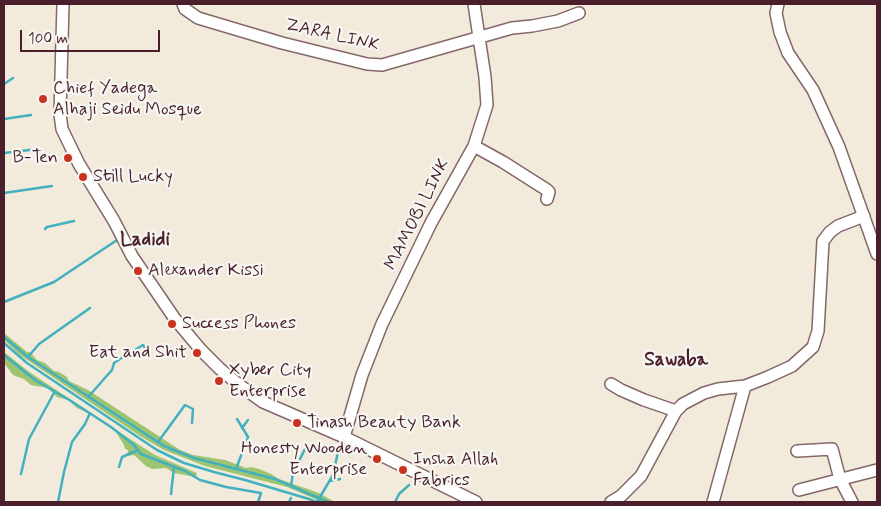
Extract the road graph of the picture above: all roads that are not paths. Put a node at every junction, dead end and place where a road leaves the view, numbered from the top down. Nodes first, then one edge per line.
1 (63, 4) edge
2 (183, 4) edge
3 (474, 4) edge
4 (778, 4) edge
5 (579, 13) dead end
6 (480, 38) junction
7 (474, 146) junction
8 (547, 199) dead end
9 (864, 216) junction
10 (877, 254) edge
11 (611, 384) dead end
12 (745, 386) junction
13 (676, 411) junction
14 (344, 437) junction
15 (797, 451) dead end
16 (877, 470) edge
17 (840, 479) junction
18 (799, 490) dead end
19 (476, 502) edge
20 (611, 502) edge
21 (713, 502) edge
22 (852, 502) edge

1 - 14 street
2 - 6 street, ZARA LINK
3 - 6 street, MAMOBI LINK
4 - 9 street
5 - 6 street, ZARA LINK
6 - 7 street, MAMOBI LINK
7 - 8 street
7 - 14 street, MAMOBI LINK
9 - 10 street
9 - 12 street
11 - 13 street
12 - 13 street
12 - 21 street
13 - 20 street
14 - 19 street
15 - 17 street
16 - 17 street
17 - 18 street
17 - 22 street

